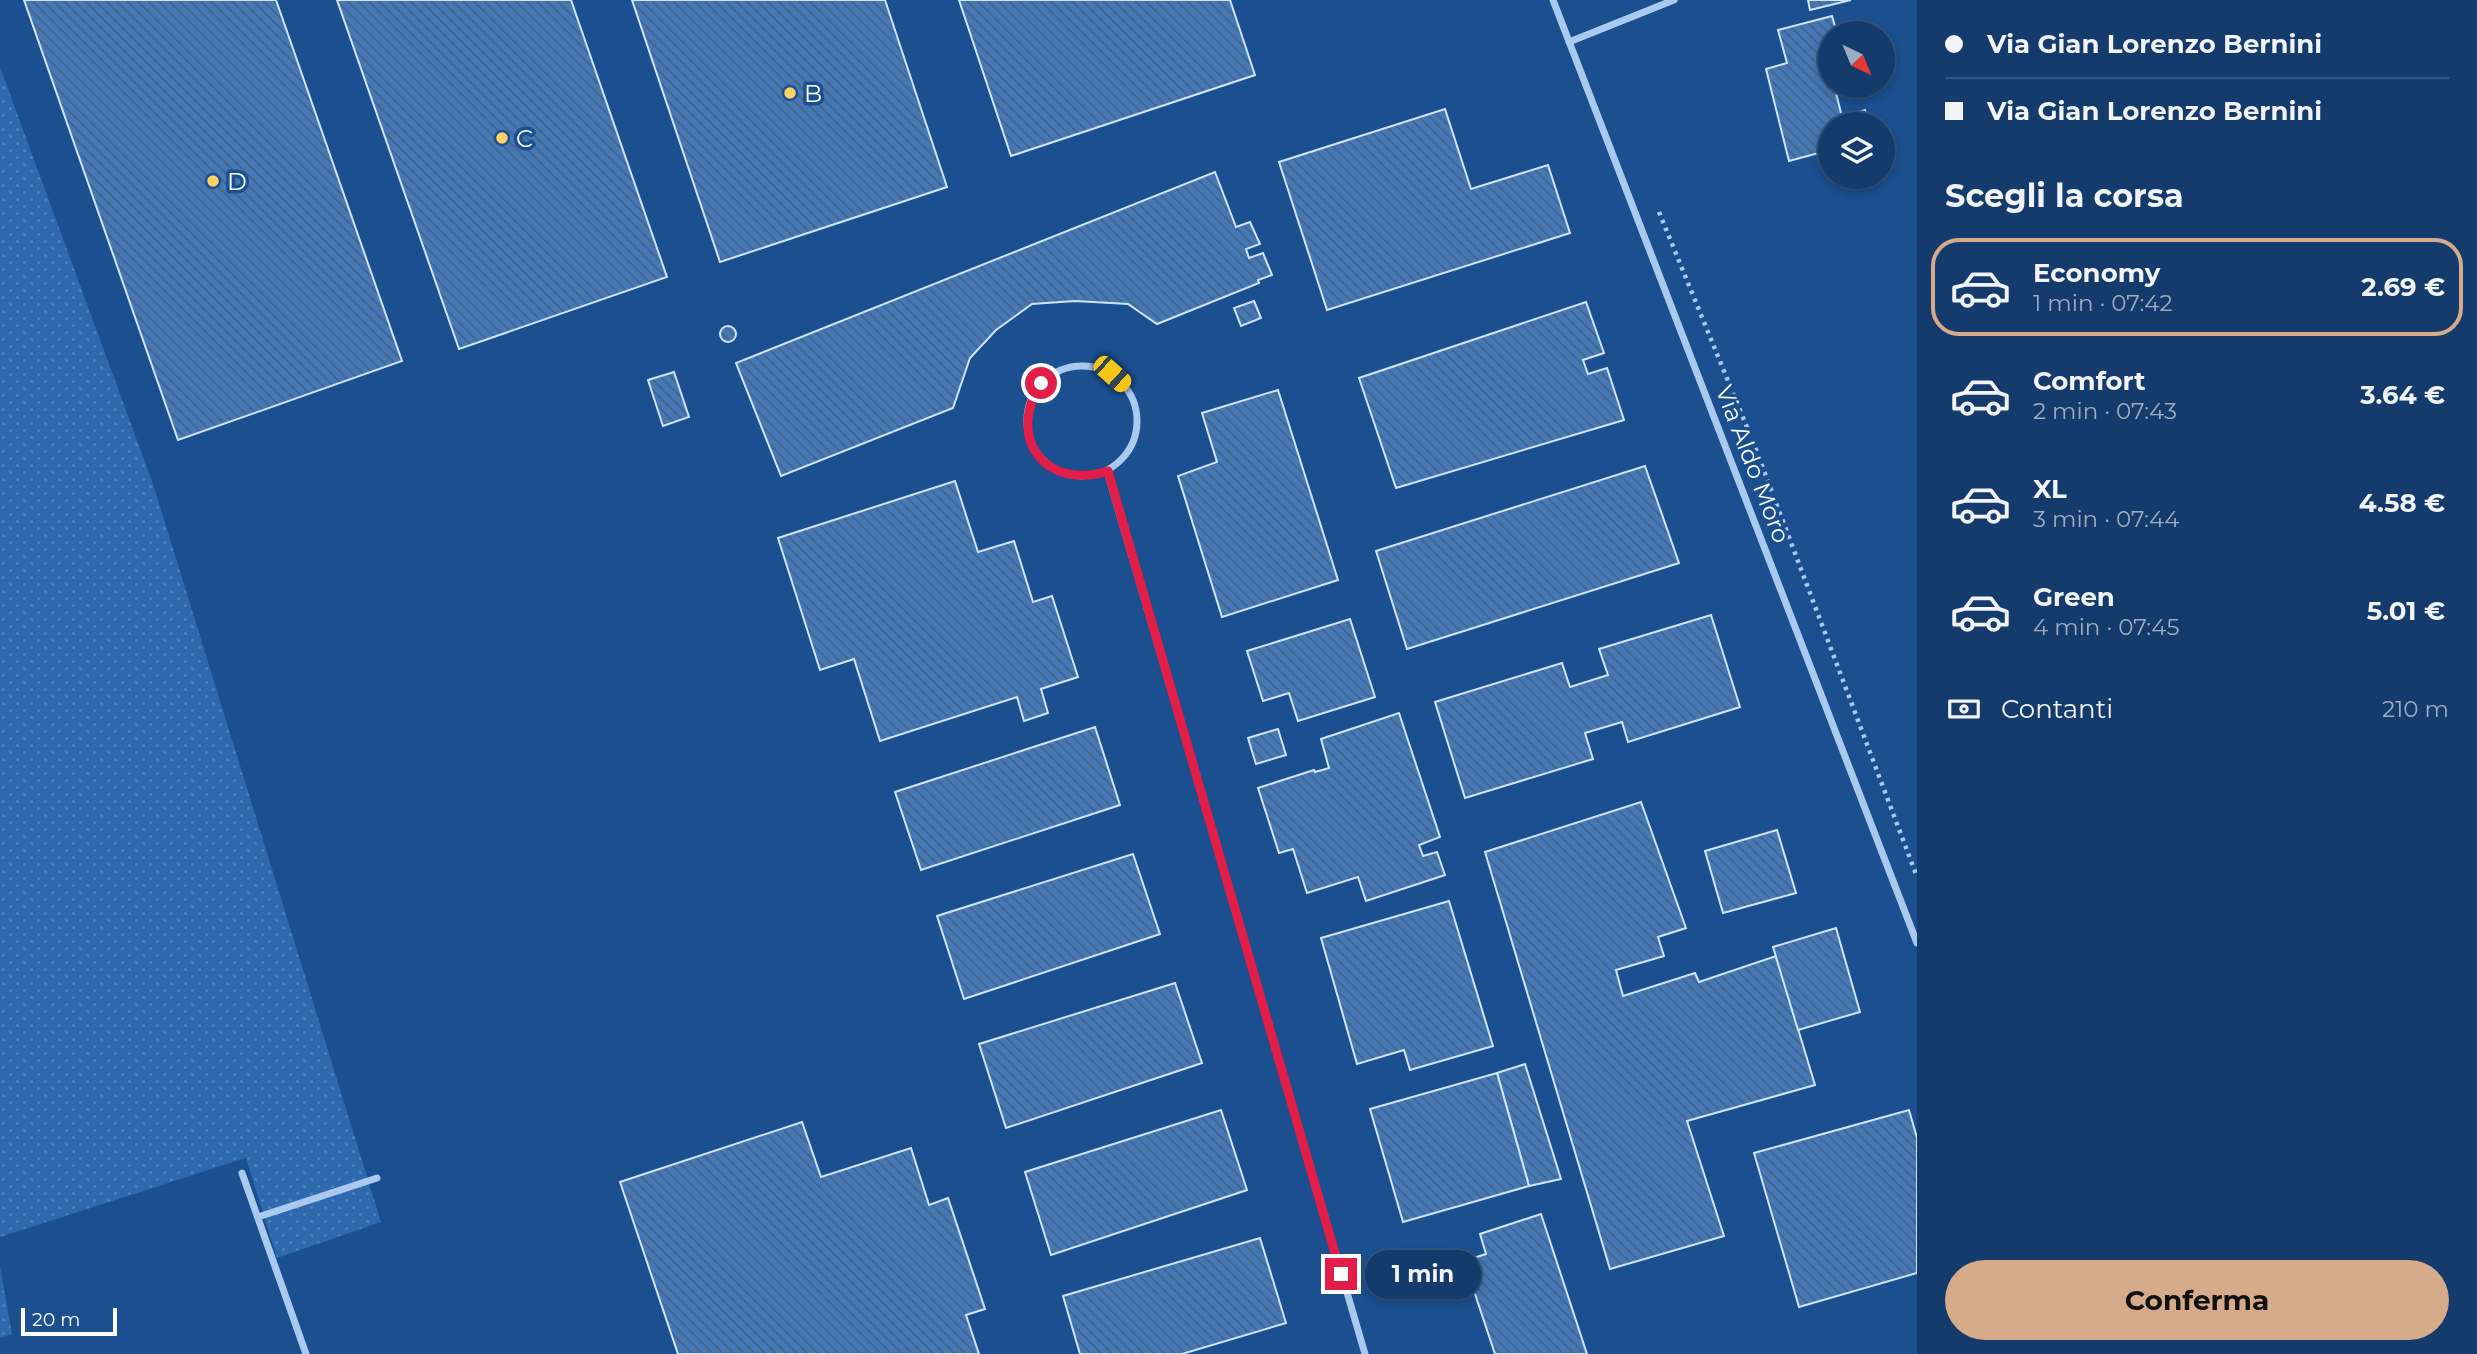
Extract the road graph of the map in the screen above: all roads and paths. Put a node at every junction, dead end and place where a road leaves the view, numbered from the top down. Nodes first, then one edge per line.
1 (1553, 0) edge
2 (1674, 0) edge
3 (1569, 42) junction
4 (1655, 202) dead end
5 (1108, 471) junction
6 (1917, 877) edge
7 (1917, 943) edge
8 (242, 1173) dead end
9 (377, 1178) dead end
10 (258, 1217) junction
11 (306, 1354) edge
12 (1365, 1354) edge

1 - 3 street, Via Aldo Moro
2 - 3 street
3 - 7 street, Via Aldo Moro
4 - 6 path
5 - 5 street
5 - 12 street
8 - 10 street
9 - 10 street
10 - 11 street

